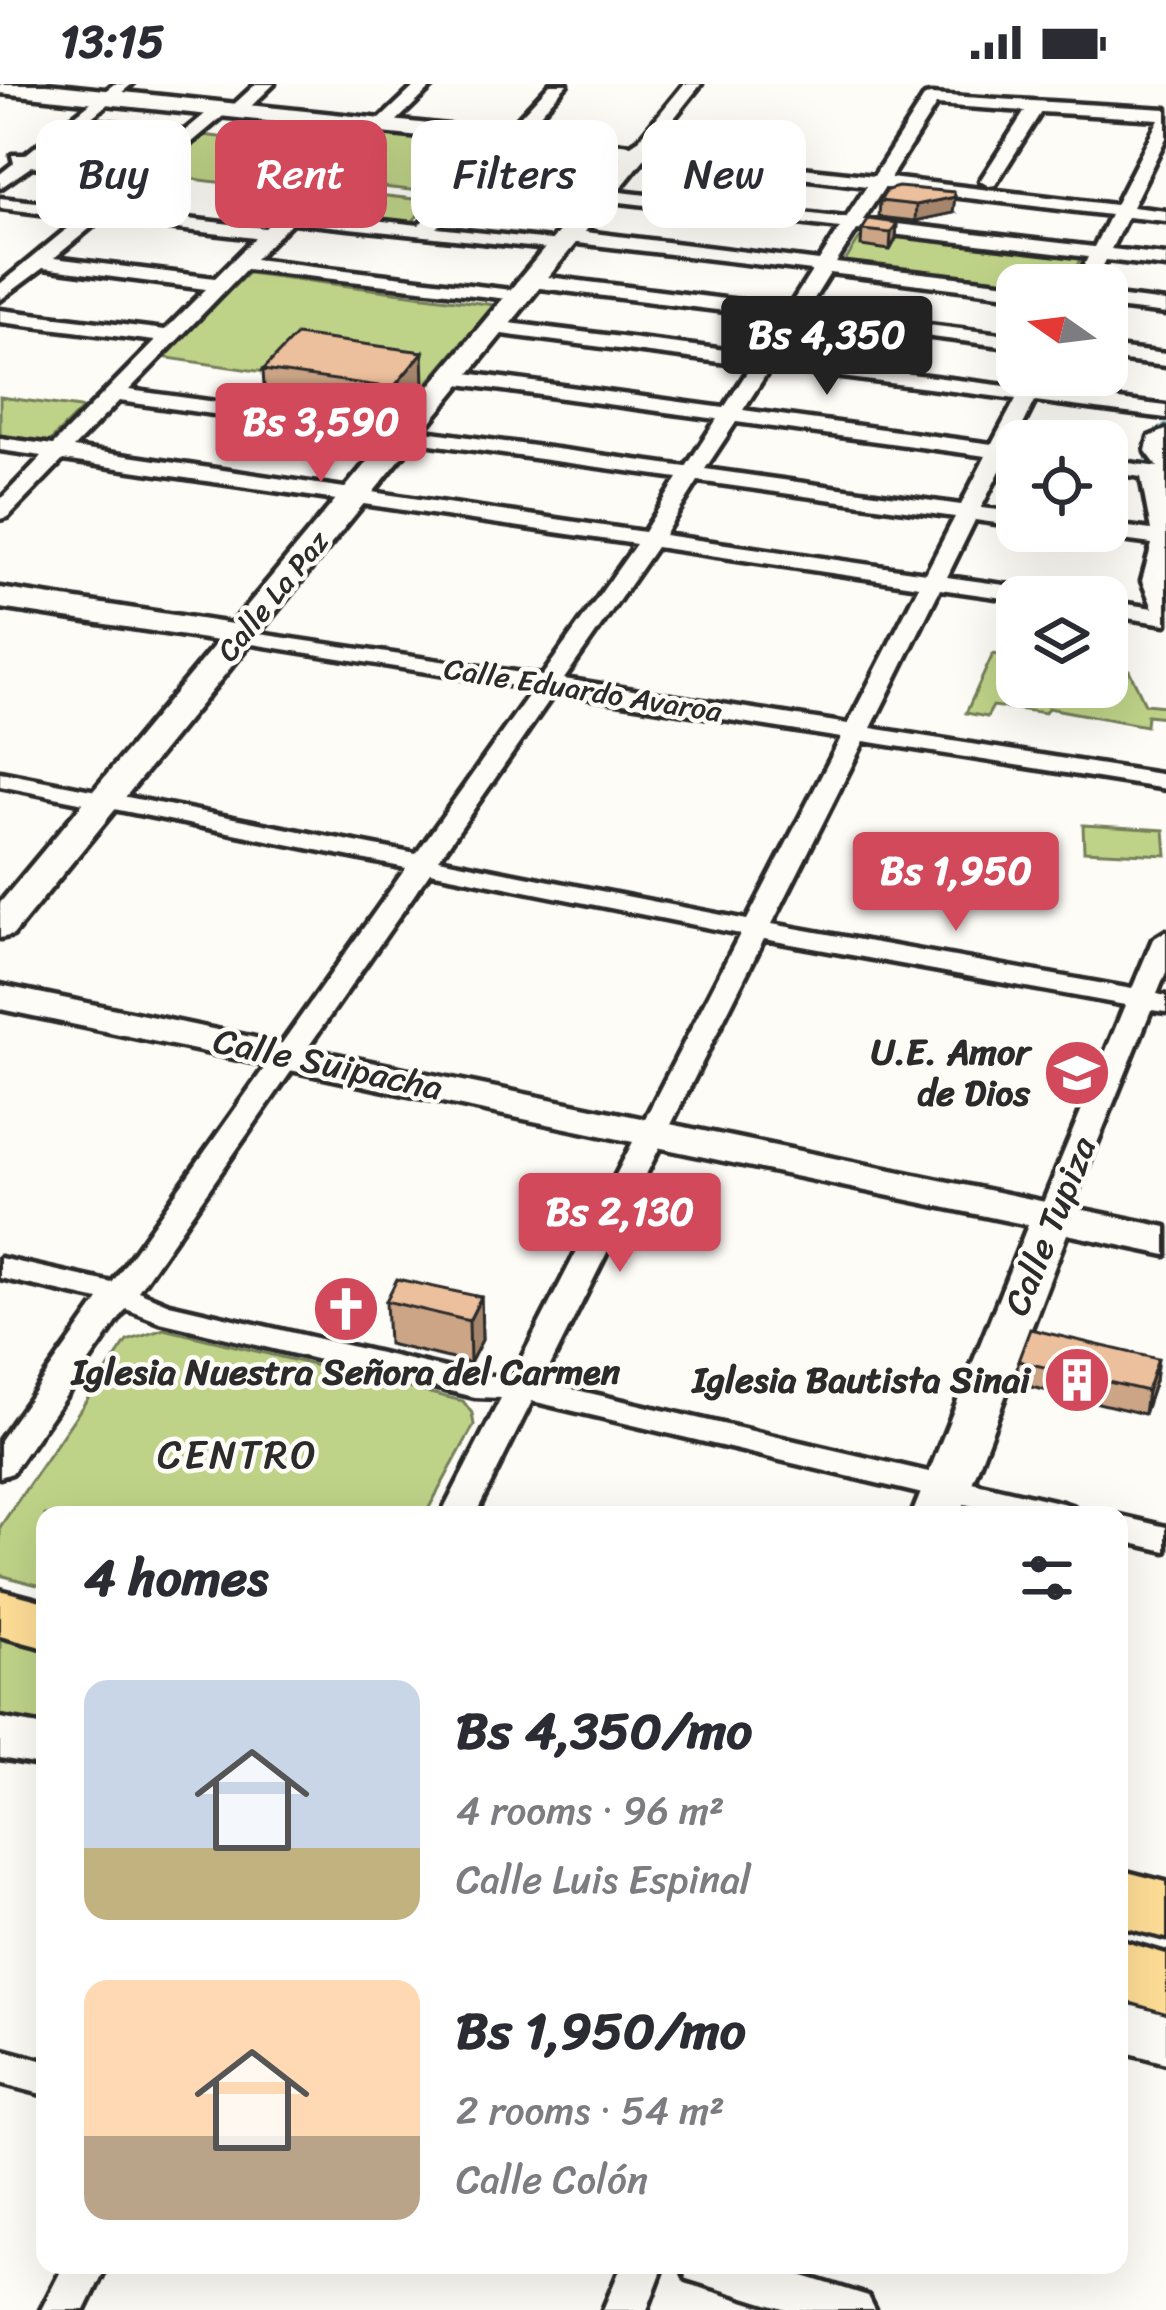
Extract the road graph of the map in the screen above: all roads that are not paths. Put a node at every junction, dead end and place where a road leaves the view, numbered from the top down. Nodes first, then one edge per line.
1 (80, 84) edge
2 (427, 84) edge
3 (559, 84) edge
4 (693, 84) edge
5 (4, 87) edge
6 (117, 90) edge
7 (243, 101) edge
8 (1036, 106) junction
9 (1166, 118) edge
10 (526, 120) edge
11 (388, 121) junction
12 (411, 123) edge
13 (191, 139) edge
14 (618, 145) edge
15 (641, 147) junction
16 (0, 157) edge
17 (28, 160) junction
18 (36, 161) edge
19 (618, 176) edge
20 (883, 176) junction
21 (988, 182) junction
22 (0, 183) edge
23 (618, 197) edge
24 (1166, 202) edge
25 (0, 203) edge
26 (1125, 204) junction
27 (36, 207) edge
28 (1166, 216) edge
29 (854, 223) junction
30 (191, 225) edge
31 (387, 227) edge
32 (79, 228) edge
33 (275, 228) edge
34 (427, 228) edge
35 (576, 228) edge
36 (424, 231) junction
37 (269, 234) junction
38 (564, 242) junction
39 (1100, 253) junction
40 (1166, 261) edge
41 (39, 262) junction
42 (244, 263) junction
43 (1094, 264) edge
44 (825, 267) junction
45 (223, 285) junction
46 (996, 287) edge
47 (525, 289) junction
48 (0, 294) edge
49 (1128, 303) edge
50 (1166, 308) edge
51 (795, 314) junction
52 (0, 316) edge
53 (494, 327) junction
54 (172, 337) junction
55 (996, 339) edge
56 (1128, 355) edge
57 (1166, 360) edge
58 (764, 361) junction
59 (452, 377) junction
60 (996, 382) edge
61 (114, 394) junction
62 (1094, 396) edge
63 (1165, 409) edge
64 (730, 415) junction
65 (408, 431) junction
66 (1163, 436) edge
67 (0, 444) edge
68 (996, 451) edge
69 (57, 452) junction
70 (1128, 468) edge
71 (1161, 470) edge
72 (996, 471) edge
73 (693, 473) junction
74 (355, 496) junction
75 (0, 512) edge
76 (969, 513) junction
77 (996, 516) edge
78 (1128, 534) edge
79 (651, 538) junction
80 (1165, 539) edge
81 (935, 580) junction
82 (996, 590) edge
83 (0, 598) edge
84 (1128, 610) edge
85 (1166, 614) edge
86 (240, 635) junction
87 (549, 686) junction
88 (858, 733) junction
89 (0, 779) edge
90 (1166, 782) edge
91 (106, 798) junction
92 (424, 861) junction
93 (0, 927) edge
94 (758, 930) junction
95 (1166, 938) edge
96 (0, 997) edge
97 (1155, 1002) edge
98 (290, 1057) junction
99 (656, 1132) junction
100 (1053, 1215) junction
101 (1166, 1240) edge
102 (0, 1268) edge
103 (120, 1295) junction
104 (526, 1389) junction
105 (0, 1465) edge
106 (942, 1502) edge
107 (463, 1506) edge
108 (979, 1506) edge
109 (1128, 1530) edge
110 (1166, 1538) edge
111 (0, 1613) edge
112 (36, 1623) edge
113 (0, 1738) edge
114 (36, 1744) edge
115 (0, 1761) edge
116 (36, 1767) edge
117 (1128, 1900) edge
118 (1166, 1910) edge
119 (1128, 1972) edge
120 (1166, 1983) edge
121 (1128, 2028) edge
122 (1166, 2039) edge
123 (0, 2066) edge
124 (36, 2076) edge
125 (81, 2274) edge
126 (639, 2274) edge
127 (732, 2274) edge
128 (63, 2310) edge
129 (625, 2310) edge
130 (853, 2310) edge

1 - 6 street
2 - 11 street
3 - 10 street
4 - 15 street, Calle La Paz
5 - 6 street
6 - 7 street
6 - 17 street
7 - 11 street
7 - 13 street
8 - 9 street
8 - 20 street
8 - 21 street
9 - 26 street
11 - 12 street
14 - 15 street
15 - 19 street, Calle La Paz
15 - 20 street
16 - 17 street
17 - 18 street
17 - 22 street
20 - 21 street
20 - 26 street
20 - 29 street
21 - 26 street
23 - 29 street
24 - 26 street
25 - 27 street
26 - 28 street
26 - 39 street
29 - 39 street
29 - 44 street
30 - 37 street
31 - 36 street
32 - 41 street
33 - 37 street
34 - 36 street
35 - 38 street, Calle La Paz
36 - 38 street
37 - 42 street
38 - 44 street
38 - 47 street, Calle La Paz
39 - 40 street
39 - 43 street
41 - 45 street
41 - 48 street
42 - 45 street
42 - 47 street
44 - 46 street
44 - 51 street
45 - 54 street
47 - 51 street
47 - 53 street, Calle La Paz
49 - 50 street
51 - 55 street
51 - 58 street
52 - 54 street
53 - 58 street
53 - 59 street, Calle La Paz
54 - 61 street
56 - 57 street
58 - 60 street
58 - 64 street
59 - 64 street
59 - 65 street, Calle La Paz
61 - 65 street
61 - 69 street
62 - 63 street
64 - 68 street
64 - 73 street
65 - 73 street
65 - 74 street, Calle La Paz
66 - 71 street
67 - 69 street
69 - 74 street
69 - 75 street
70 - 71 street
71 - 80 street
72 - 76 street
73 - 76 street
73 - 79 street
74 - 79 street
74 - 86 street, Calle La Paz
76 - 77 street
76 - 81 street
78 - 80 street
79 - 81 street
79 - 87 street
80 - 85 street
81 - 82 street
81 - 88 street
83 - 86 street, Calle Eduardo Avaroa
84 - 85 street
86 - 87 street, Calle Eduardo Avaroa
86 - 91 street, Calle La Paz
87 - 88 street, Calle Eduardo Avaroa
87 - 92 street
88 - 90 street, Calle Eduardo Avaroa
88 - 94 street
89 - 91 street
91 - 92 street
91 - 93 street, Calle La Paz
92 - 94 street
92 - 98 street
94 - 97 street
94 - 99 street
95 - 97 street, Calle Tupiza
96 - 98 street, Calle Suipacha
97 - 100 street, Calle Tupiza
98 - 99 street, Calle Suipacha
98 - 103 street
99 - 100 street, Calle Suipacha
99 - 104 street
100 - 101 street, Calle Suipacha
100 - 106 street, Calle Tupiza
102 - 103 street
103 - 104 street
103 - 105 street
104 - 106 street
104 - 107 street
106 - 108 street
109 - 110 street
111 - 112 highway
113 - 114 street
115 - 116 street
117 - 118 highway
119 - 120 highway
121 - 122 street
123 - 124 street
125 - 128 street
126 - 129 street
127 - 130 street

